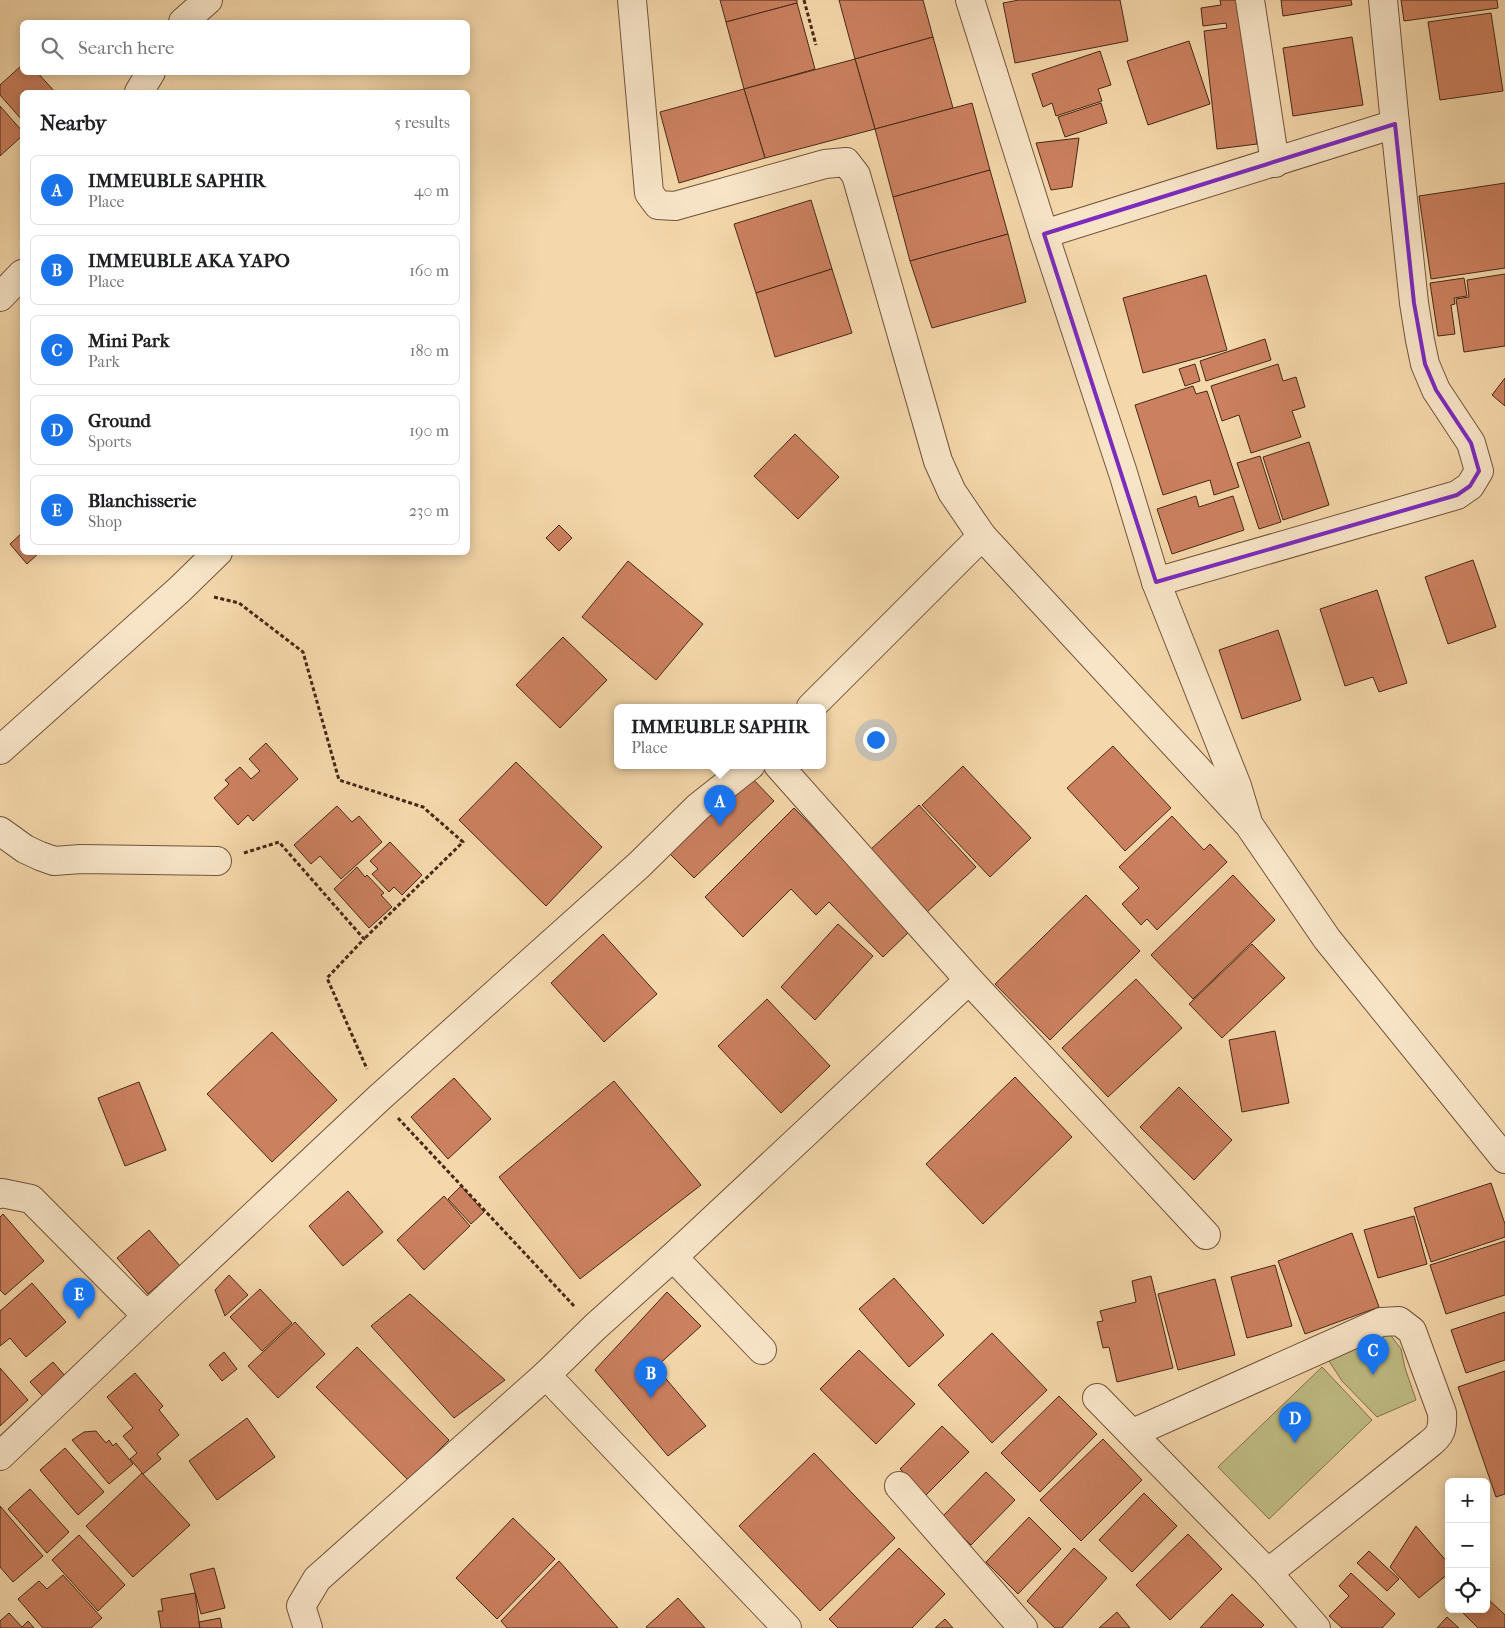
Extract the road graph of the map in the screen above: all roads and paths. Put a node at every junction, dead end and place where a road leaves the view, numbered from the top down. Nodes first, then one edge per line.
1 (208, 0) edge
2 (632, 0) edge
3 (804, 0) edge
4 (970, 0) edge
5 (1250, 0) edge
6 (1383, 0) edge
7 (185, 20) edge
8 (816, 44) dead end
9 (150, 75) edge
10 (140, 90) edge
11 (1394, 124) junction
12 (1275, 163) junction
13 (1044, 234) junction
14 (20, 276) edge
15 (0, 297) edge
16 (982, 536) junction
17 (215, 555) edge
18 (1156, 582) junction
19 (179, 590) junction
20 (814, 704) edge
21 (0, 750) edge
22 (746, 769) edge
23 (782, 769) edge
24 (1249, 825) junction
25 (0, 831) edge
26 (217, 861) joint
27 (364, 939) junction
28 (969, 980) junction
29 (379, 1098) junction
30 (1505, 1159) edge
31 (0, 1194) edge
32 (1206, 1235) dead end
33 (673, 1257) junction
34 (147, 1316) junction
35 (595, 1327) junction
36 (762, 1350) dead end
37 (546, 1375) junction
38 (1097, 1398) dead end
39 (1133, 1433) junction
40 (0, 1456) edge
41 (899, 1486) dead end
42 (1268, 1573) junction
43 (308, 1628) edge
44 (787, 1628) edge
45 (1023, 1628) edge
46 (1316, 1628) edge

1 - 7 street
2 - 16 street
3 - 8 path
4 - 13 street
5 - 12 street
6 - 11 street
9 - 10 street
11 - 12 street
11 - 18 street
12 - 13 street
13 - 18 street
14 - 15 street
16 - 20 street
16 - 24 street
17 - 19 street
18 - 24 street
19 - 21 street
19 - 27 path
22 - 29 street
23 - 28 street
24 - 30 street
25 - 26 street
26 - 27 path
27 - 29 path
28 - 32 street
28 - 33 street
29 - 34 street
29 - 35 path
31 - 34 street
33 - 35 street
33 - 36 street
34 - 40 street
35 - 37 street
37 - 43 street
37 - 44 street
38 - 39 street
39 - 42 street
39 - 42 street
41 - 45 street
42 - 46 street

